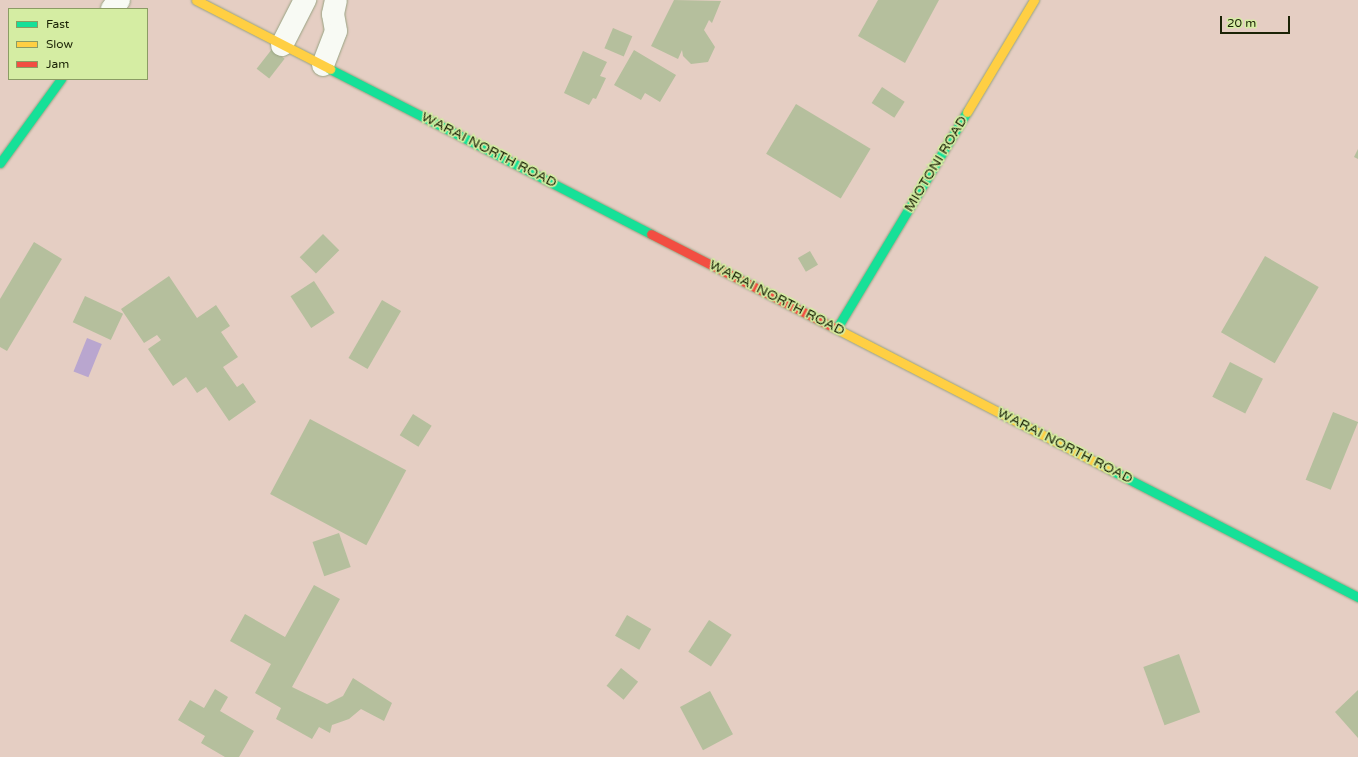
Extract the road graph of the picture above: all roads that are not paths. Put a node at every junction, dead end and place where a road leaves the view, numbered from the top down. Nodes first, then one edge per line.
1 (119, 0) edge
2 (196, 0) edge
3 (305, 0) edge
4 (336, 0) edge
5 (1034, 0) edge
6 (113, 8) edge
7 (282, 45) junction
8 (323, 65) junction
9 (60, 80) edge
10 (0, 163) edge
11 (837, 328) junction
12 (1358, 597) edge

1 - 6 street
2 - 7 street, WARAI NORTH ROAD
3 - 7 street
4 - 8 street
5 - 11 street, MIOTONI ROAD
7 - 8 street, WARAI NORTH ROAD
8 - 11 street, WARAI NORTH ROAD
9 - 10 street
11 - 12 street, WARAI NORTH ROAD

